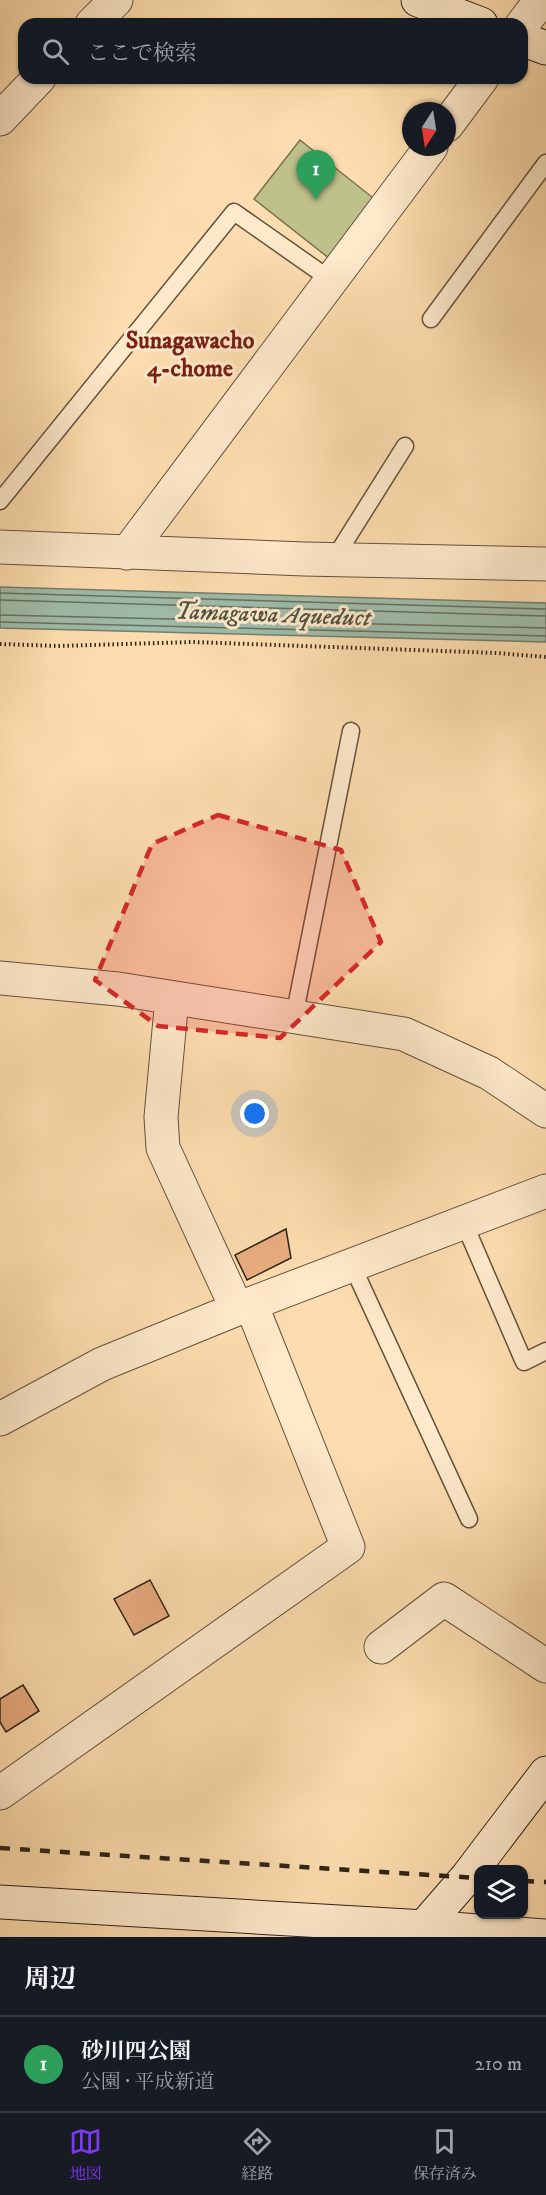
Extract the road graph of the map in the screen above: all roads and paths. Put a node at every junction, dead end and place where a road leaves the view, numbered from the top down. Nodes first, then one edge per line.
1 (116, 0) edge
2 (418, 0) edge
3 (541, 0) edge
4 (98, 18) edge
5 (465, 18) edge
6 (527, 18) edge
7 (528, 41) edge
8 (546, 48) edge
9 (33, 84) edge
10 (478, 84) edge
11 (456, 113) edge
12 (0, 119) edge
13 (424, 156) edge
14 (546, 163) edge
15 (331, 280) junction
16 (430, 319) dead end
17 (405, 446) dead end
18 (0, 501) edge
19 (0, 547) edge
20 (128, 553) junction
21 (334, 559) junction
22 (546, 564) edge
23 (0, 644) edge
24 (546, 657) edge
25 (351, 731) dead end
26 (0, 978) edge
27 (172, 998) junction
28 (294, 1017) junction
29 (546, 1111) edge
30 (546, 1191) edge
31 (464, 1223) junction
32 (352, 1265) junction
33 (244, 1306) junction
34 (546, 1351) edge
35 (0, 1419) edge
36 (469, 1519) dead end
37 (381, 1647) dead end
38 (546, 1666) edge
39 (546, 1773) edge
40 (0, 1793) edge
41 (0, 1902) edge
42 (420, 1932) edge
43 (510, 1935) edge
44 (546, 1936) edge

1 - 4 street
2 - 5 street
3 - 6 street
7 - 8 street
9 - 12 street
10 - 11 street
13 - 15 street
14 - 16 lane
15 - 18 lane
15 - 20 street
17 - 21 lane
19 - 20 street
20 - 21 street
21 - 22 street
23 - 24 path
25 - 28 lane
26 - 27 street
27 - 28 street
27 - 33 street
28 - 29 street
30 - 31 street
31 - 32 street
31 - 34 lane
32 - 33 street
32 - 36 lane
33 - 35 street
33 - 40 street
37 - 38 street
39 - 42 street
41 - 42 street
42 - 43 street
43 - 44 street

